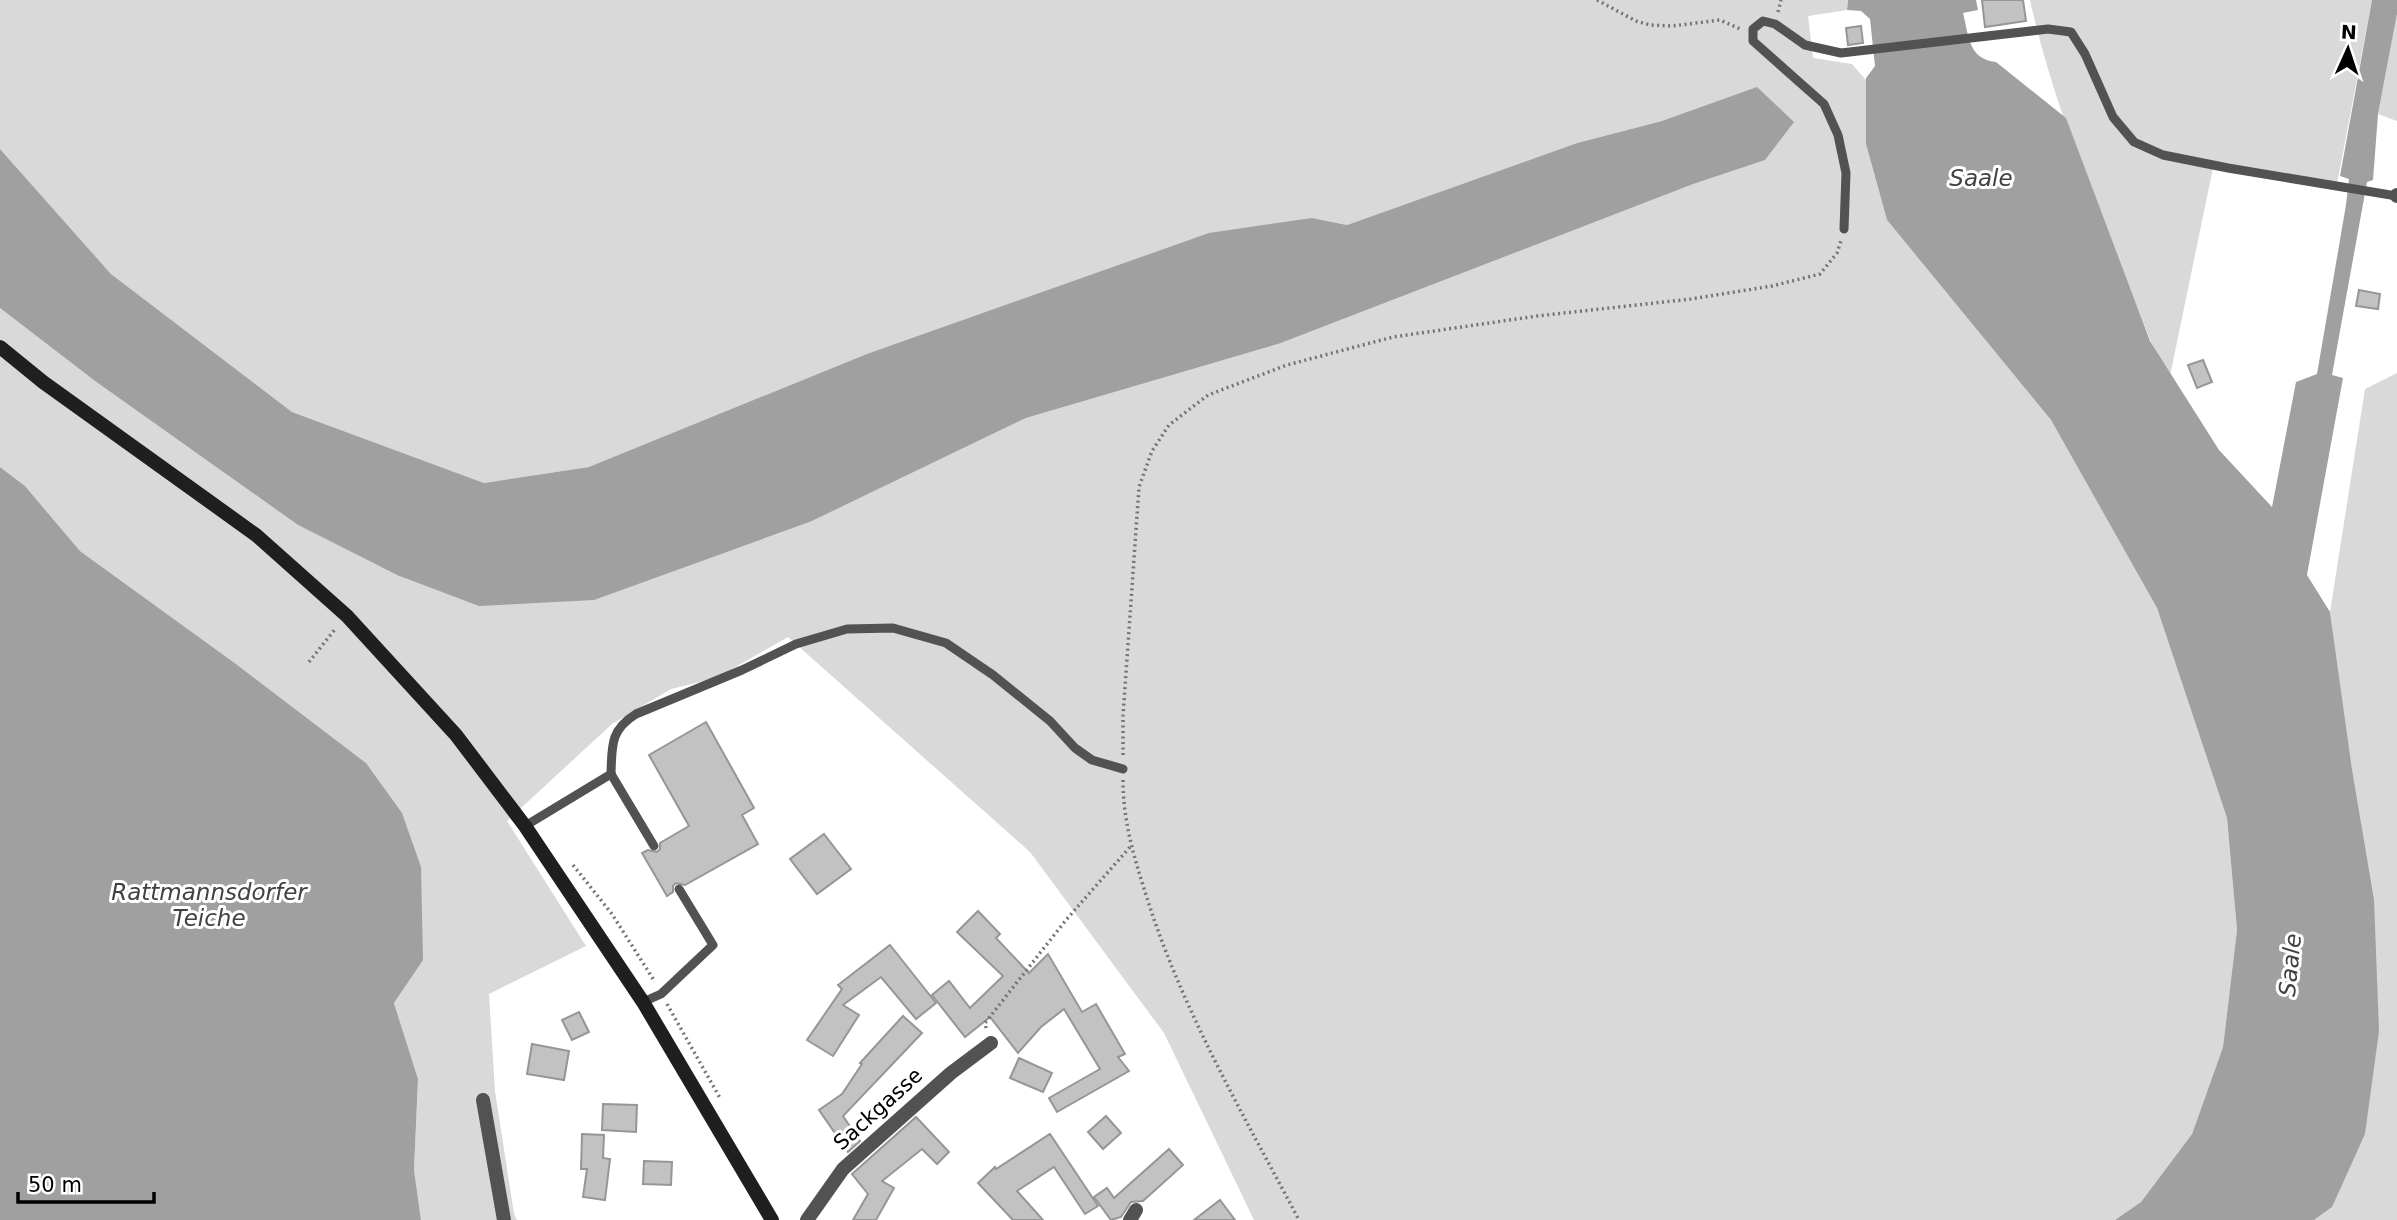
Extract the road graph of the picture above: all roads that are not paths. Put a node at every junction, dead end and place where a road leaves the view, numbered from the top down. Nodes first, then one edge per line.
1 (2397, 195) edge
2 (1844, 229) road end
3 (0, 347) edge
4 (1123, 769) road end
5 (611, 774) junction
6 (526, 826) junction
7 (654, 846) dead end
8 (679, 889) dead end
9 (643, 1002) junction
10 (990, 1043) road end
11 (483, 1100) dead end
12 (504, 1220) edge
13 (772, 1220) edge
14 (807, 1220) edge

1 - 2 lane
3 - 6 main road
4 - 5 lane
5 - 6 lane
5 - 7 lane
6 - 9 main road
8 - 9 lane
9 - 13 main road
10 - 14 street, Sackgasse
11 - 12 street

